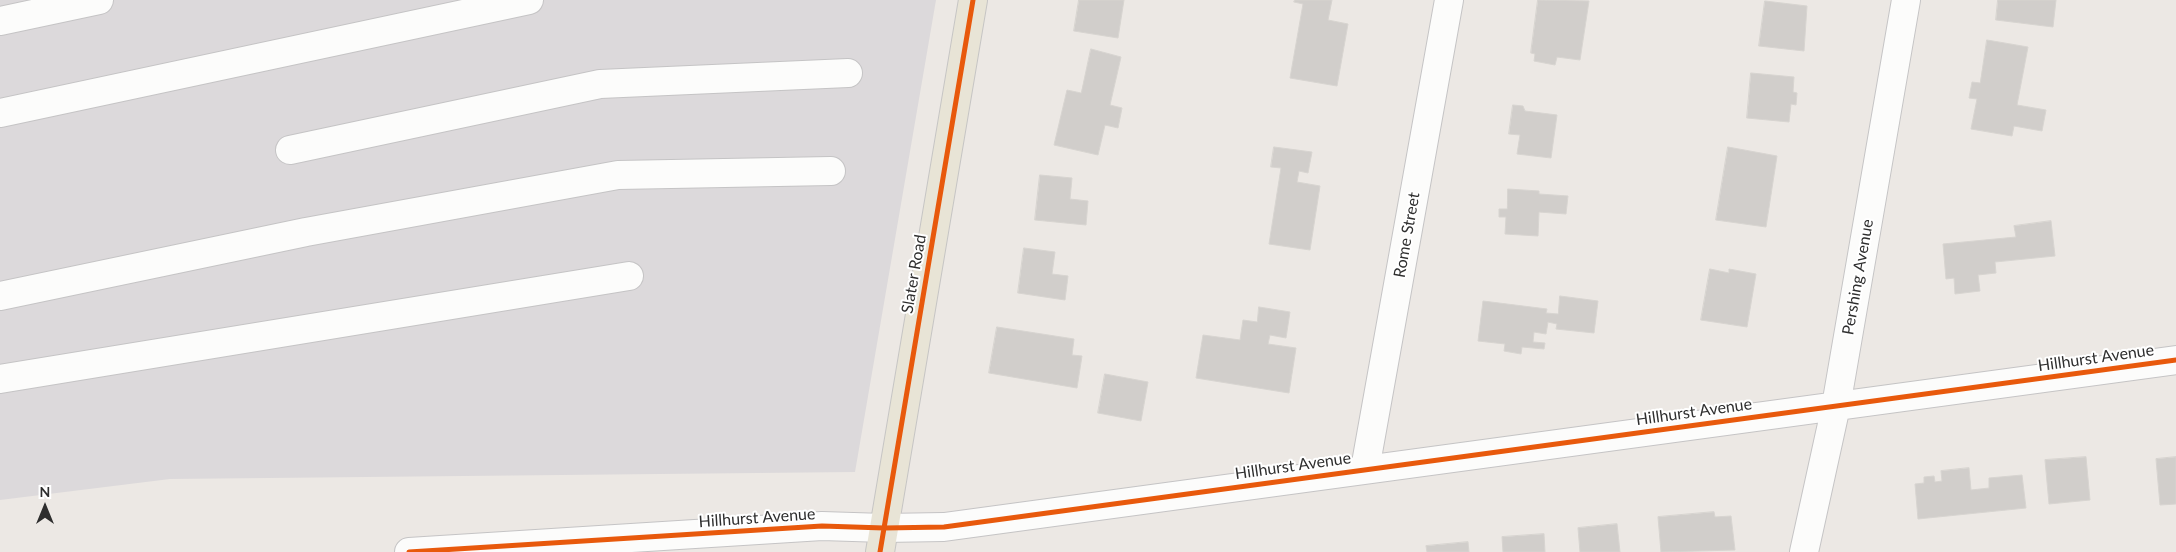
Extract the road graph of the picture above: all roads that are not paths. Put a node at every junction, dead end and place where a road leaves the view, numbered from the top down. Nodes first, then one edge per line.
1 (99, 0) edge
2 (529, 0) edge
3 (973, 0) edge
4 (1449, 0) edge
5 (1906, 0) edge
6 (0, 21) edge
7 (848, 73) dead end
8 (0, 113) edge
9 (290, 150) dead end
10 (831, 171) dead end
11 (629, 276) dead end
12 (0, 296) edge
13 (2176, 360) edge
14 (0, 379) edge
15 (1836, 406) junction
16 (1365, 469) junction
17 (882, 540) edge
18 (409, 552) edge
19 (1804, 552) edge

1 - 6 street
2 - 8 street
3 - 17 main road, Slater Road
4 - 16 street, Rome Street
5 - 15 street, Pershing Avenue
7 - 9 street
10 - 12 street
11 - 14 street
13 - 15 street, Hillhurst Avenue
15 - 16 street, Hillhurst Avenue
15 - 19 street, Pershing Avenue
16 - 17 street, Hillhurst Avenue
17 - 18 street, Hillhurst Avenue

